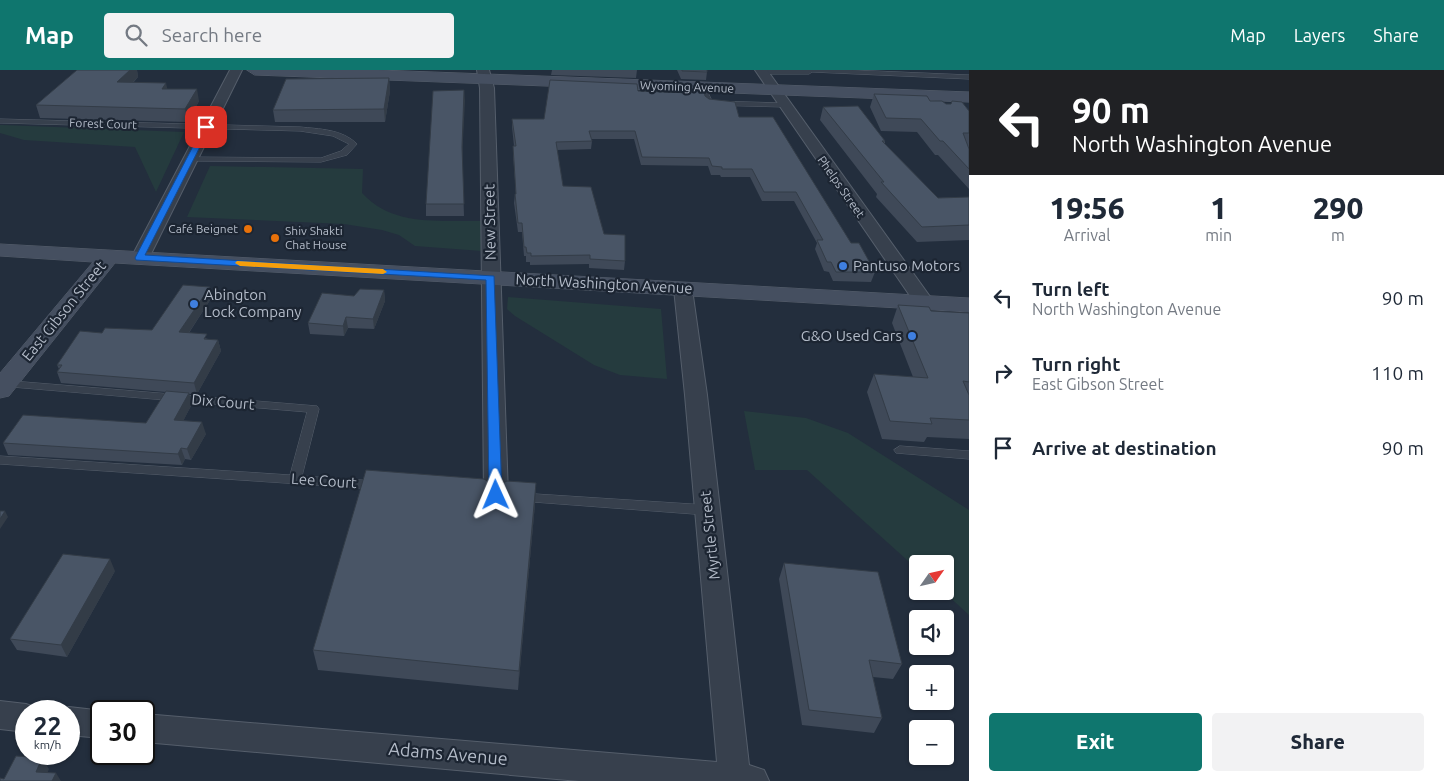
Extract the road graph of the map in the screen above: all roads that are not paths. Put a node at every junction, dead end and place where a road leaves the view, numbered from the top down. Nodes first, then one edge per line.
1 (236, 70) edge
2 (255, 70) edge
3 (966, 70) edge
4 (761, 71) edge
5 (809, 71) edge
6 (484, 74) edge
7 (969, 76) edge
8 (703, 87) junction
9 (774, 90) junction
10 (969, 97) edge
11 (784, 105) junction
12 (0, 121) edge
13 (206, 127) junction
14 (190, 159) junction
15 (0, 250) edge
16 (109, 256) junction
17 (140, 258) junction
18 (491, 278) junction
19 (683, 289) junction
20 (924, 302) junction
21 (969, 305) edge
22 (2, 386) edge
23 (900, 450) dead end
24 (969, 455) edge
25 (0, 460) edge
26 (295, 479) junction
27 (384, 486) edge
28 (489, 494) joint
29 (707, 510) junction
30 (0, 715) edge
31 (15, 717) edge
32 (155, 729) edge
33 (741, 780) edge

1 - 13 street
2 - 6 street, Wyoming Avenue
3 - 7 lane
4 - 5 lane
4 - 9 street, Phelps Street
5 - 7 lane
6 - 8 street, Wyoming Avenue
6 - 18 street, New Street
8 - 9 street, Wyoming Avenue
8 - 11 lane
9 - 10 street, Wyoming Avenue
9 - 11 street, Phelps Street
11 - 20 street, Phelps Street
12 - 13 lane, Forest Court
13 - 14 street
13 - 14 lane, Forest Court
14 - 17 street
15 - 16 street, North Washington Avenue
16 - 17 street, North Washington Avenue
16 - 22 street, East Gibson Street
17 - 18 street, North Washington Avenue
18 - 19 street, North Washington Avenue
18 - 28 street, New Street
19 - 20 street, North Washington Avenue
19 - 29 street, Myrtle Street
20 - 21 street, North Washington Avenue
22 - 26 lane, Dix Court
23 - 24 lane
25 - 26 lane, Lee Court
26 - 27 lane, Lee Court
28 - 29 lane
29 - 33 street, Myrtle Street
30 - 31 street
32 - 33 street, Adams Avenue

